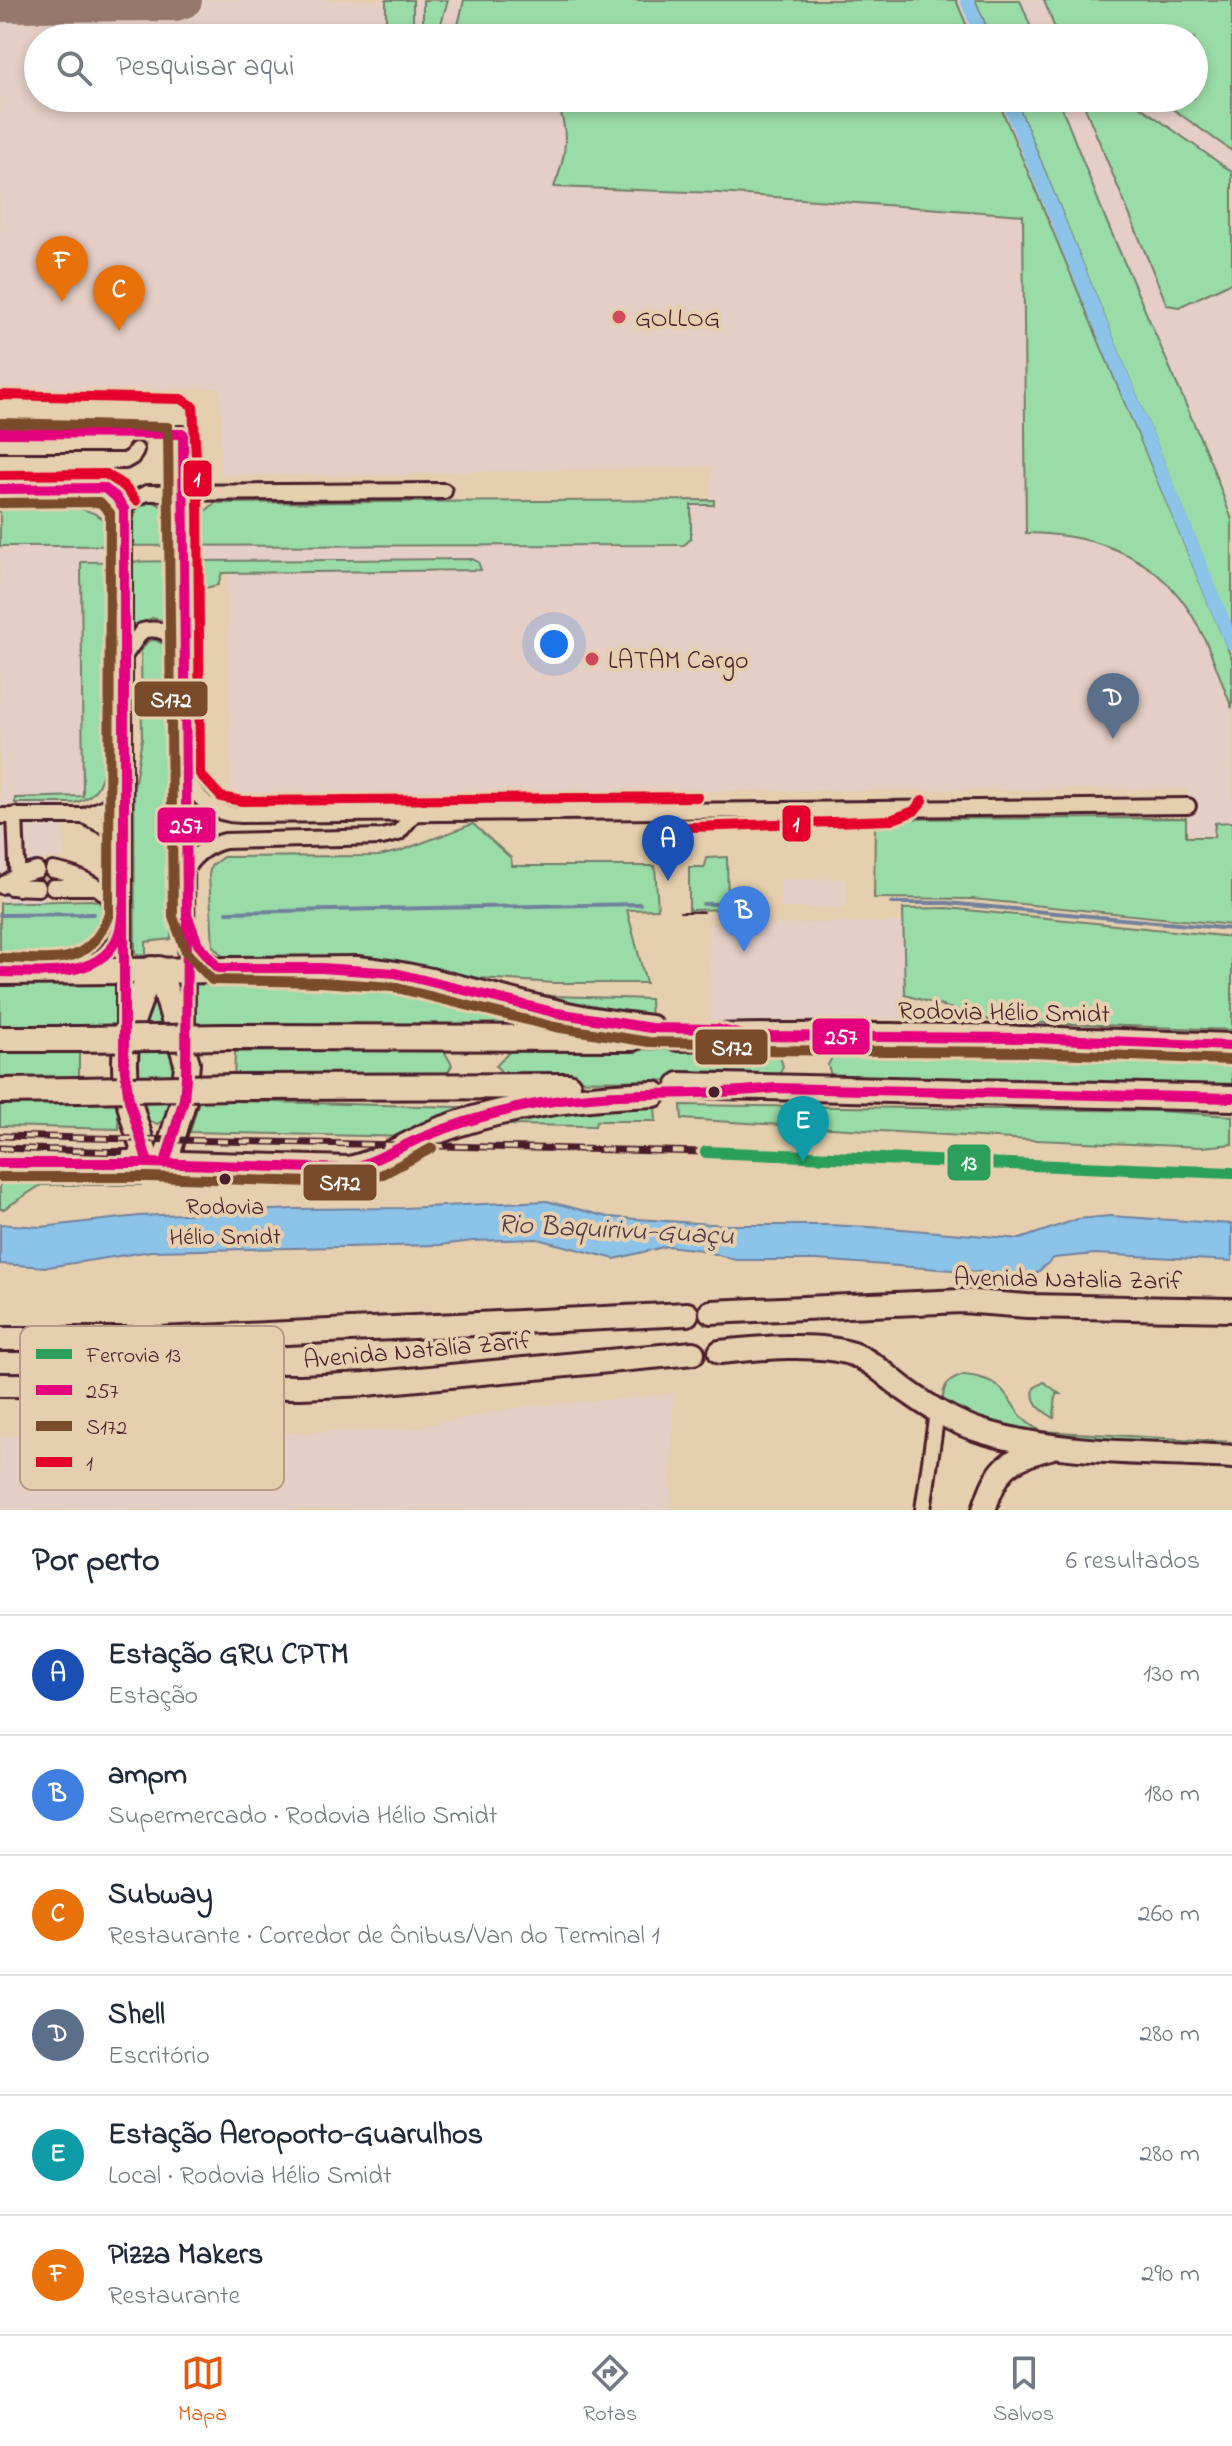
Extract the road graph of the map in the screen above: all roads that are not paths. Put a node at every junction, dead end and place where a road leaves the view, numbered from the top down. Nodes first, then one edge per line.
1 (181, 434) dead end
2 (136, 450) tunnel mouth
3 (0, 461) edge
4 (0, 489) edge
5 (444, 491) dead end
6 (184, 493) junction
7 (124, 514) junction
8 (185, 653) junction
9 (125, 655) junction
10 (186, 779) junction
11 (124, 790) junction
12 (1188, 806) dead end
13 (414, 814) junction
14 (8, 816) edge
15 (84, 816) junction
16 (124, 849) junction
17 (186, 870) junction
18 (37, 879) tunnel mouth
19 (53, 879) tunnel mouth
20 (18, 881) junction
21 (0, 886) edge
22 (187, 915) junction
23 (123, 917) junction
24 (218, 968) junction
25 (123, 969) junction
26 (156, 969) junction
27 (187, 969) junction
28 (84, 970) junction
29 (0, 972) edge
30 (678, 1033) dead end
31 (0, 1039) edge
32 (1232, 1046) edge
33 (187, 1063) junction
34 (124, 1064) junction
35 (680, 1089) dead end
36 (0, 1091) edge
37 (1232, 1098) edge
38 (0, 1163) edge
39 (156, 1163) junction
40 (1232, 1310) edge
41 (711, 1312) dead end
42 (687, 1314) dead end
43 (284, 1335) edge
44 (720, 1352) dead end
45 (693, 1353) dead end
46 (0, 1385) edge
47 (20, 1385) edge
48 (284, 1387) edge
49 (937, 1412) junction
50 (1057, 1446) junction
51 (1232, 1457) edge
52 (923, 1510) edge
53 (984, 1510) edge

1 - 6 street
2 - 3 street
4 - 7 street
5 - 6 street
6 - 7 street
6 - 8 street
7 - 9 street
8 - 9 street
8 - 10 street
9 - 11 street
10 - 13 street
10 - 17 street
11 - 15 street
11 - 16 street
12 - 13 street
13 - 17 street
14 - 15 street
14 - 20 street
15 - 16 street
16 - 23 street
17 - 22 street
18 - 20 street
19 - 23 street
20 - 21 street
22 - 24 street
22 - 27 street
23 - 25 street
23 - 28 street
24 - 27 main road
24 - 31 main road, bridge
25 - 26 main road
25 - 28 main road
25 - 34 street
26 - 27 main road
26 - 33 main road
26 - 34 main road
27 - 33 street
28 - 29 main road
30 - 32 main road, Rodovia Hélio Smidt
33 - 39 main road
34 - 39 main road
35 - 37 main road
36 - 39 main road, bridge
38 - 39 main road
40 - 41 main road, Avenida Natalia Zarif
42 - 43 main road, Avenida Natalia Zarif
44 - 49 main road
45 - 48 main road, Avenida Natalia Zarif
46 - 47 main road, Avenida Natalia Zarif
49 - 50 main road
49 - 52 street
50 - 51 main road
50 - 53 main road

